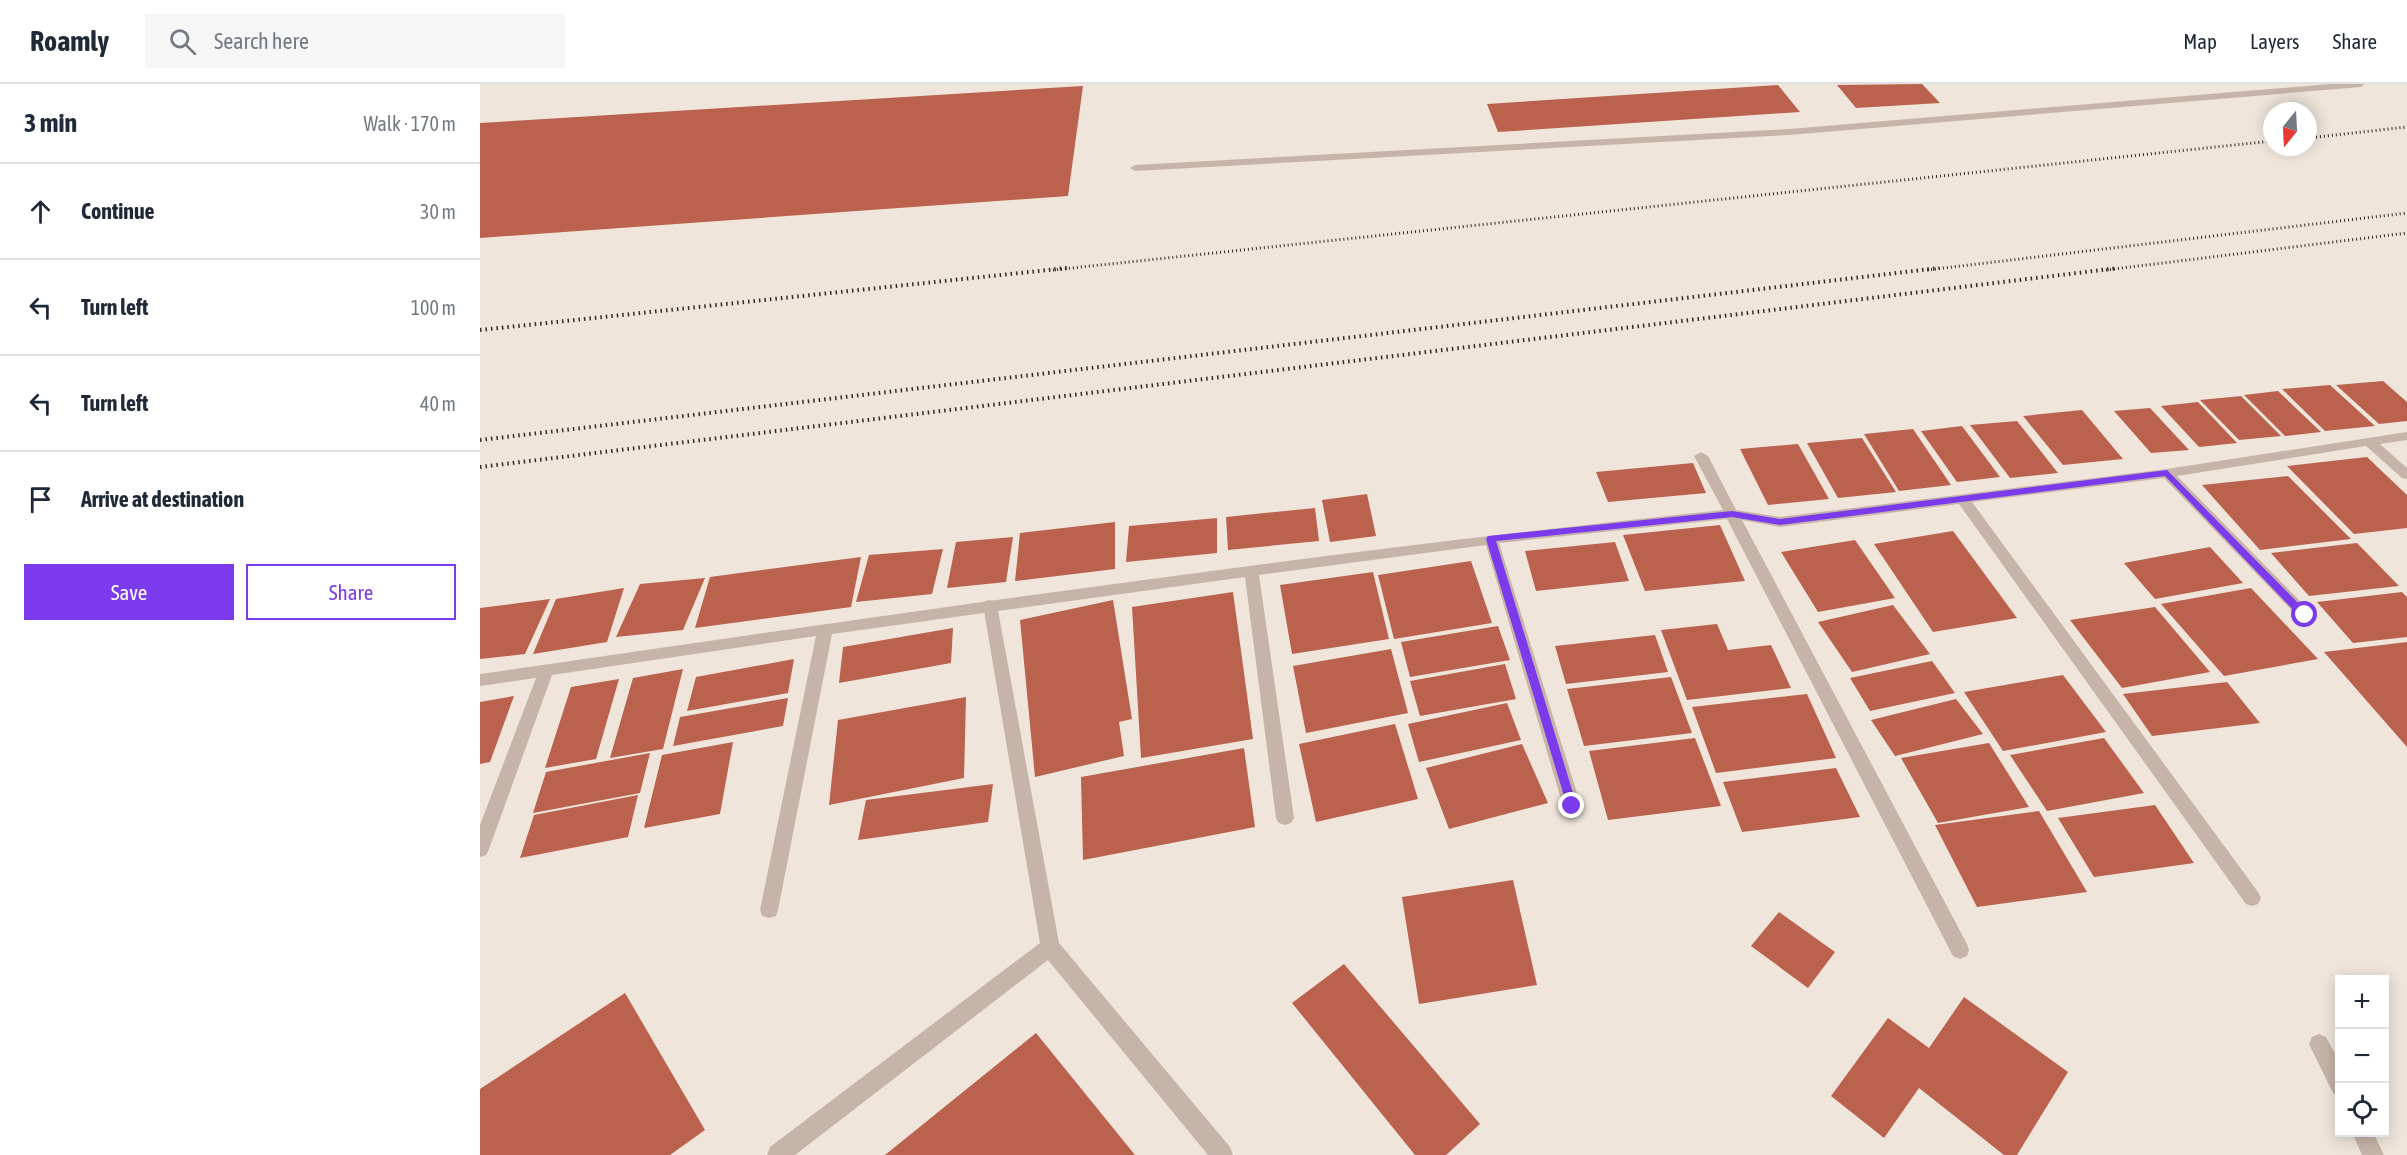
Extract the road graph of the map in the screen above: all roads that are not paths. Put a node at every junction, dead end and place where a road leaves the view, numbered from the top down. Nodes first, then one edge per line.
1 (2361, 84) edge
2 (1135, 168) dead end
3 (2407, 436) edge
4 (2369, 442) junction
5 (1701, 456) dead end
6 (2167, 473) junction
7 (2407, 475) edge
8 (1963, 500) junction
9 (1732, 514) junction
10 (1491, 539) junction
11 (1251, 570) junction
12 (990, 605) junction
13 (2305, 615) dead end
14 (825, 629) junction
15 (546, 671) junction
16 (480, 680) edge
17 (1572, 806) dead end
18 (1285, 818) dead end
19 (480, 849) edge
20 (2252, 898) dead end
21 (769, 910) dead end
22 (1050, 947) junction
23 (1960, 950) dead end
24 (2319, 1044) dead end
25 (2338, 1083) edge
26 (2364, 1137) edge
27 (778, 1155) edge
28 (1221, 1155) edge
29 (2373, 1155) edge

1 - 2 street
3 - 4 street
4 - 6 street
4 - 7 street
5 - 9 street
6 - 8 street
6 - 13 street
8 - 9 street
8 - 20 street
9 - 10 street
9 - 23 street
10 - 11 street
10 - 17 street
11 - 12 street
11 - 18 street
12 - 14 street
12 - 22 street
14 - 15 street
14 - 21 street
15 - 16 street
15 - 19 street
22 - 27 street
22 - 28 street
24 - 25 street
26 - 29 street

